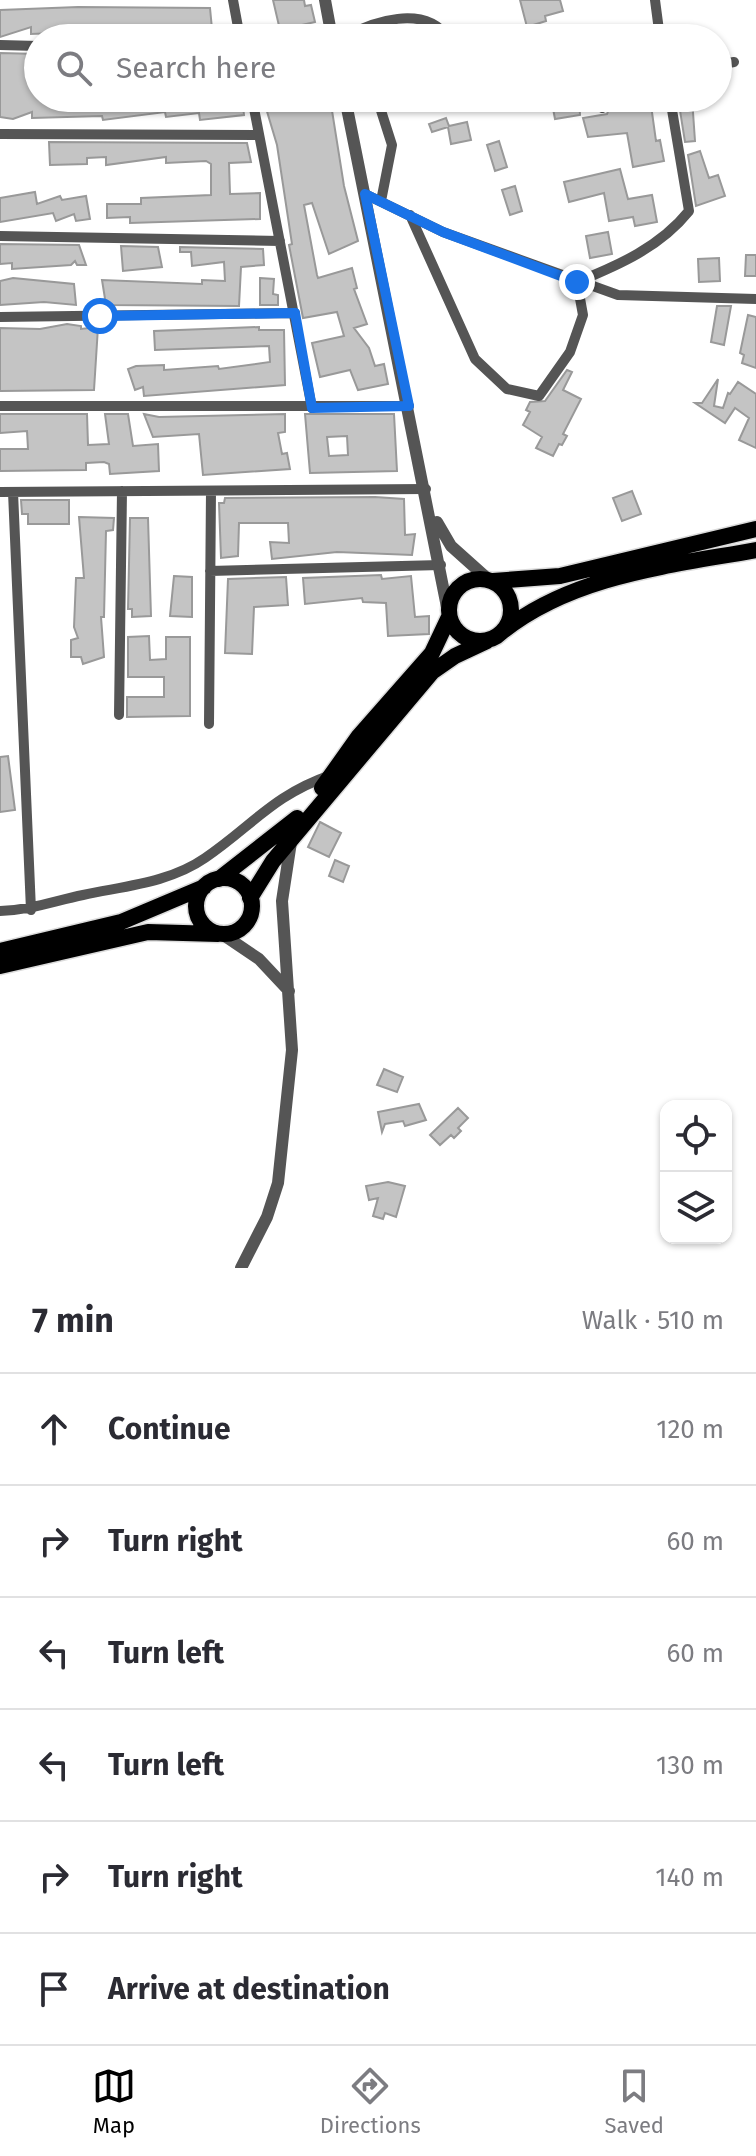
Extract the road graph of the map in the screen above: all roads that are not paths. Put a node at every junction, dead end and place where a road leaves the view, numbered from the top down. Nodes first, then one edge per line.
1 (233, 0) edge
2 (325, 0) edge
3 (655, 0) edge
4 (237, 24) edge
5 (329, 24) edge
6 (374, 24) edge
7 (431, 24) edge
8 (658, 24) edge
9 (0, 45) edge
10 (24, 46) edge
11 (255, 112) edge
12 (348, 112) edge
13 (381, 112) edge
14 (672, 112) edge
15 (0, 134) edge
16 (259, 135) junction
17 (365, 194) junction
18 (381, 201) junction
19 (410, 215) junction
20 (0, 236) edge
21 (280, 241) junction
22 (577, 282) junction
23 (756, 299) edge
24 (295, 313) junction
25 (0, 317) edge
26 (0, 406) edge
27 (409, 406) junction
28 (312, 408) junction
29 (426, 489) junction
30 (122, 491) junction
31 (211, 491) junction
32 (0, 492) edge
33 (13, 492) junction
34 (428, 505) junction
35 (756, 529) edge
36 (756, 550) edge
37 (441, 565) junction
38 (210, 571) junction
39 (491, 580) junction
40 (448, 614) junction
41 (503, 631) junction
42 (487, 641) junction
43 (119, 715) dead end
44 (209, 724) dead end
45 (331, 775) junction
46 (292, 838) junction
47 (212, 883) junction
48 (250, 898) junction
49 (31, 910) junction
50 (0, 911) edge
51 (220, 934) junction
52 (0, 951) edge
53 (0, 966) edge
54 (290, 992) junction
55 (241, 1268) edge

1 - 4 street
2 - 5 street
3 - 8 street
6 - 7 street
9 - 10 street
11 - 16 street
12 - 17 street
13 - 18 street
14 - 22 street
15 - 16 street
16 - 21 street
17 - 18 street
17 - 27 street
18 - 19 street
19 - 22 street
19 - 22 street
20 - 21 street
21 - 24 street
22 - 23 street
24 - 25 street
24 - 28 street
26 - 28 street
27 - 28 street
27 - 29 street
29 - 31 street
29 - 34 street
30 - 31 street
30 - 33 street
30 - 43 street
31 - 38 street
32 - 33 street
33 - 49 street
34 - 37 street
34 - 39 street
35 - 39 highway
36 - 41 highway
37 - 38 street
37 - 40 street
38 - 44 street
39 - 40 highway
39 - 41 highway
40 - 42 highway
40 - 45 highway
41 - 42 highway
42 - 46 highway
45 - 47 highway
45 - 49 street
46 - 48 highway
46 - 54 street
47 - 48 highway
47 - 51 highway
47 - 52 highway
48 - 51 highway
49 - 50 street
51 - 53 highway
51 - 54 street
54 - 55 street

